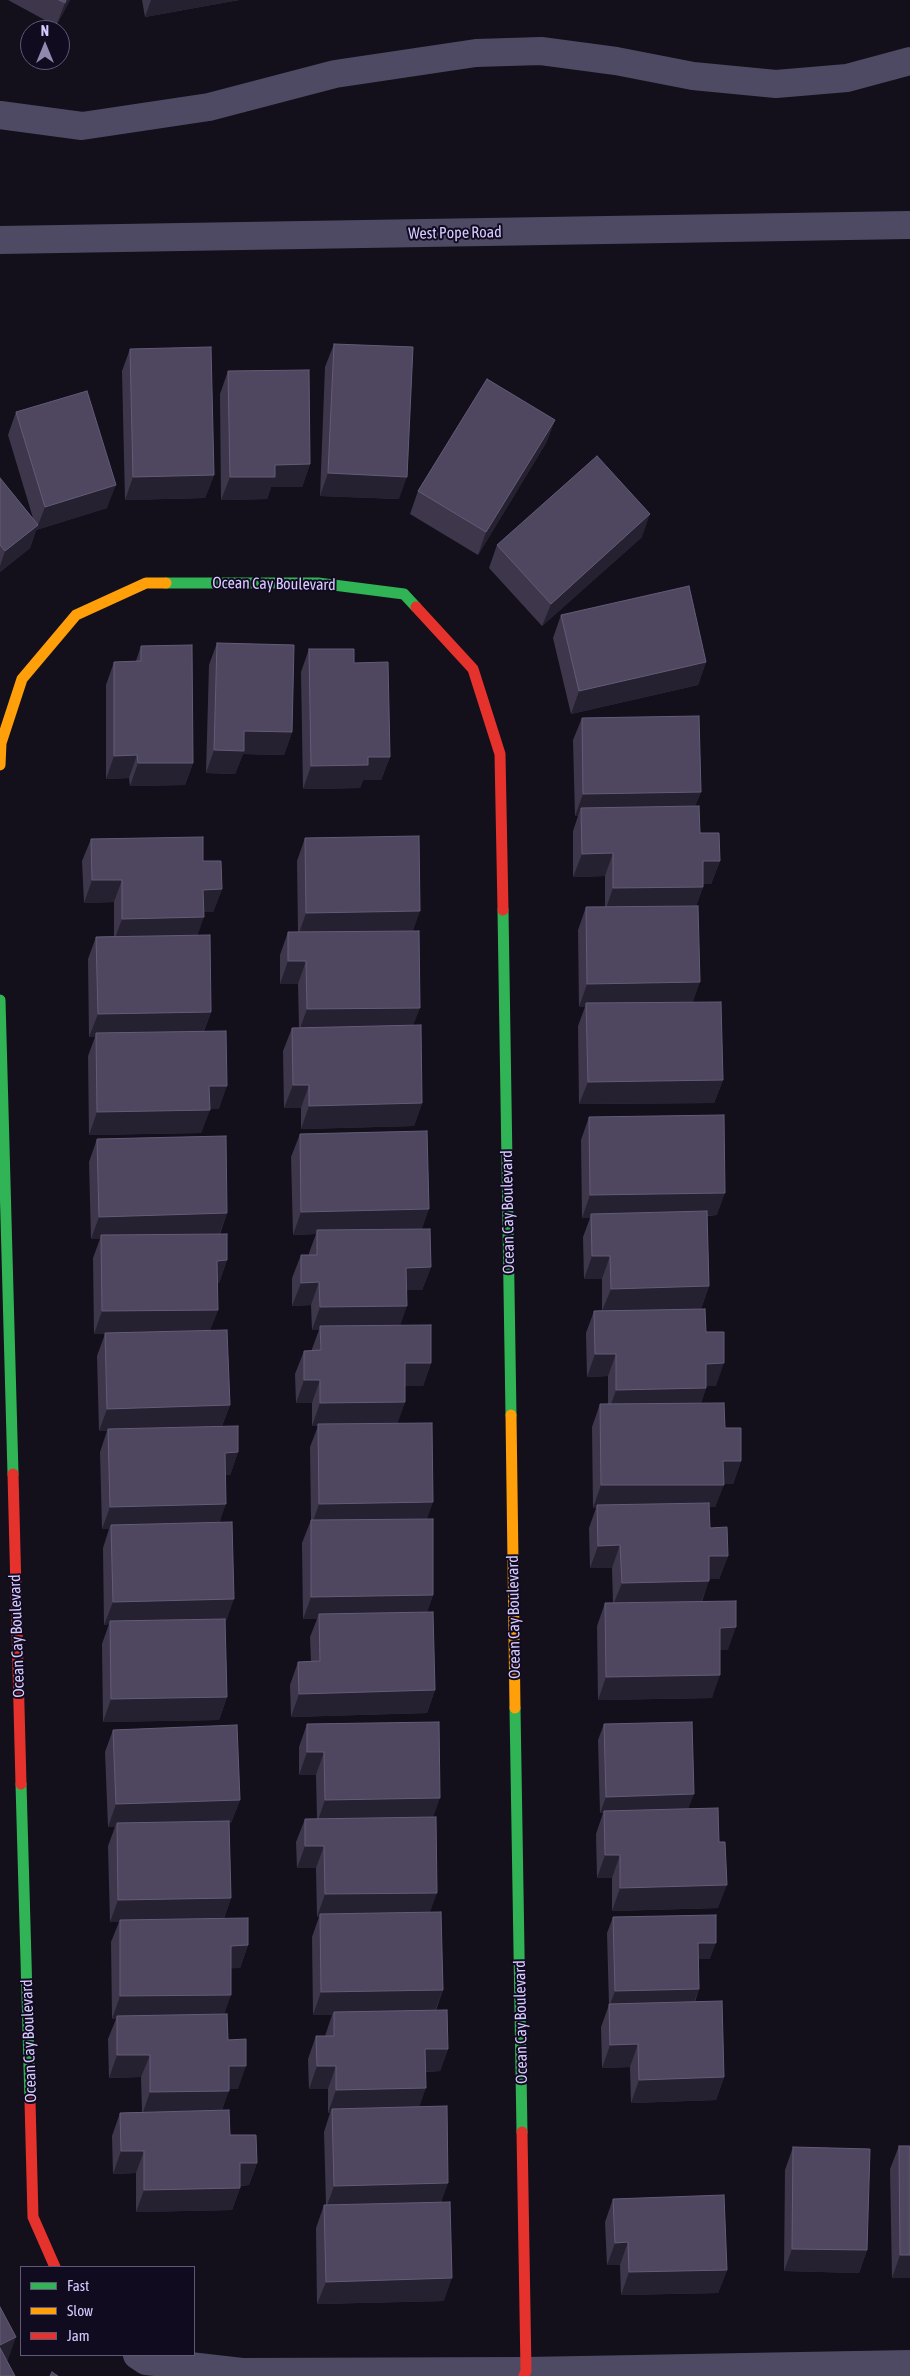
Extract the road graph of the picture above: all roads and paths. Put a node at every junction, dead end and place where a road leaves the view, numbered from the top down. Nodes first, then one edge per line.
1 (910, 61) edge
2 (0, 115) edge
3 (910, 225) edge
4 (0, 240) edge
5 (0, 765) edge
6 (0, 1000) edge
7 (55, 2266) edge
8 (139, 2356) edge
9 (910, 2364) edge
10 (526, 2374) edge

1 - 2 street
3 - 4 street, West Pope Road
5 - 10 street, Ocean Cay Boulevard
6 - 7 street, Ocean Cay Boulevard
8 - 10 street
9 - 10 street

